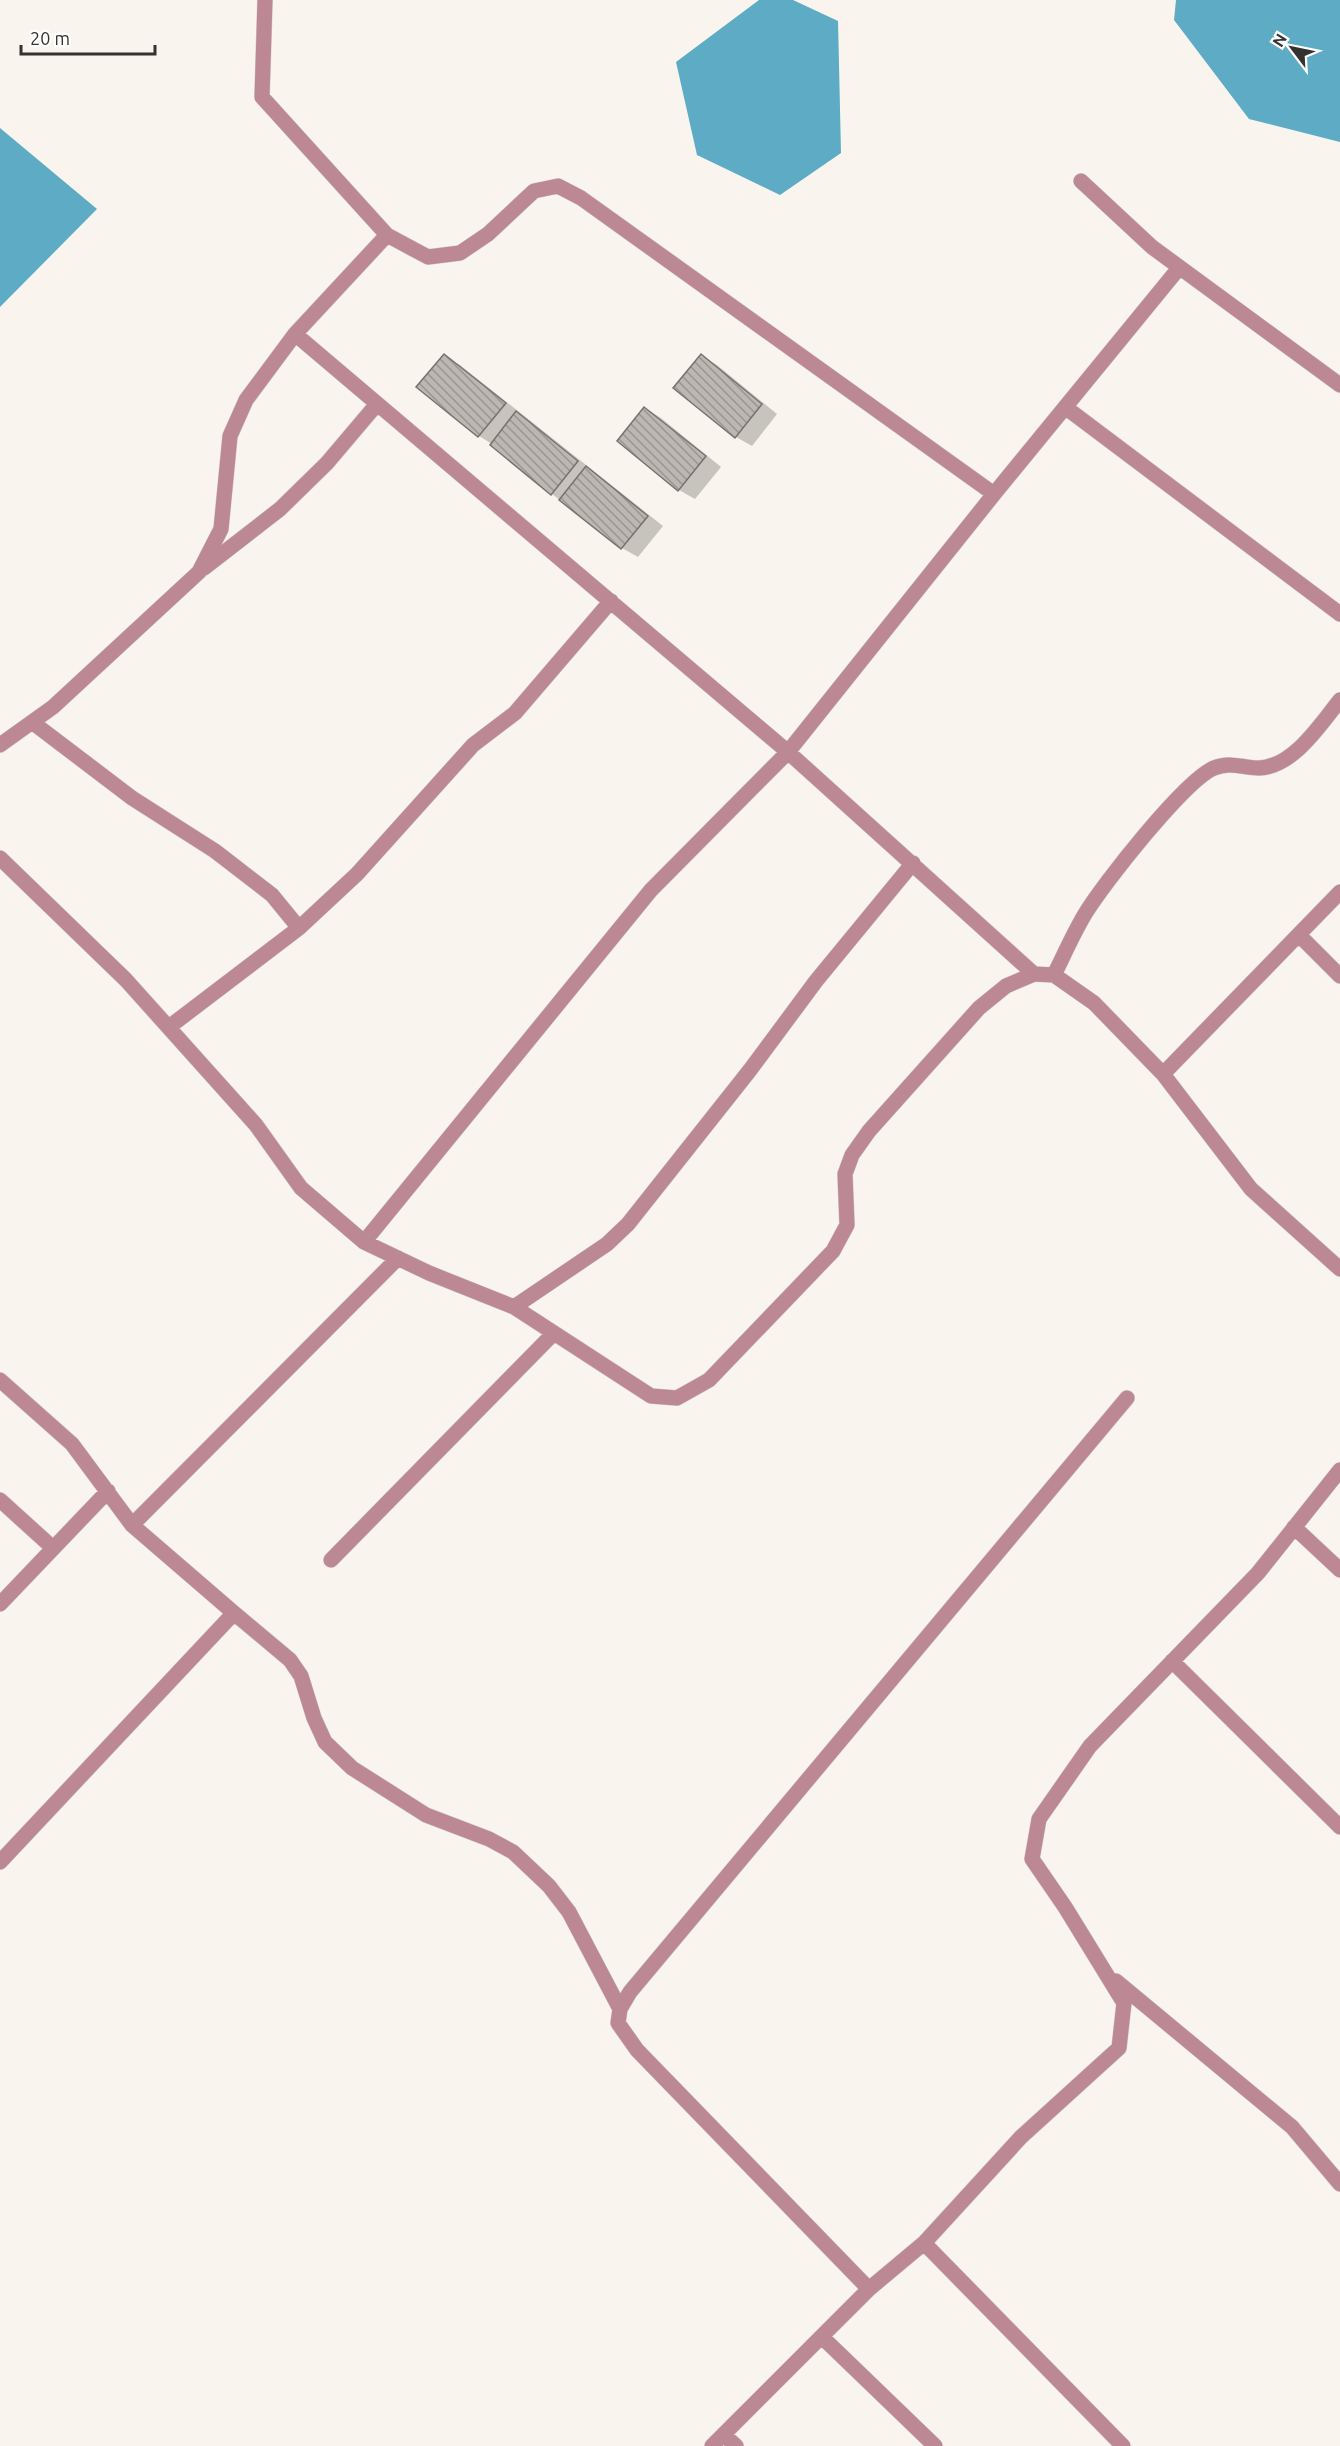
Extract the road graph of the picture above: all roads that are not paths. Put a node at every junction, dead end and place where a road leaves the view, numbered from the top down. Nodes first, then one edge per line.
1 (265, 0) edge
2 (1081, 181) dead end
3 (387, 235) junction
4 (1179, 268) junction
5 (295, 334) junction
6 (1340, 386) edge
7 (377, 404) junction
8 (1065, 407) junction
9 (994, 494) junction
10 (199, 572) junction
11 (610, 601) junction
12 (1340, 615) edge
13 (1340, 700) edge
14 (32, 722) junction
15 (0, 745) edge
16 (788, 752) junction
17 (0, 858) edge
18 (913, 863) junction
19 (1340, 892) edge
20 (298, 928) junction
21 (1299, 935) junction
22 (1034, 974) junction
23 (1054, 975) junction
24 (1340, 976) edge
25 (169, 1027) junction
26 (1164, 1074) junction
27 (364, 1242) junction
28 (398, 1258) junction
29 (1340, 1269) edge
30 (514, 1307) junction
31 (554, 1333) junction
32 (0, 1380) edge
33 (1127, 1398) dead end
34 (1340, 1470) edge
35 (108, 1491) junction
36 (0, 1500) edge
37 (132, 1525) junction
38 (1294, 1527) junction
39 (53, 1548) junction
40 (331, 1560) dead end
41 (1340, 1570) edge
42 (0, 1605) edge
43 (234, 1613) junction
44 (1172, 1661) junction
45 (1340, 1827) edge
46 (0, 1862) edge
47 (1108, 1974) junction
48 (620, 2009) junction
49 (1340, 2184) edge
50 (924, 2243) junction
51 (869, 2289) junction
52 (822, 2337) junction
53 (724, 2435) junction
54 (712, 2446) edge
55 (736, 2446) edge
56 (935, 2446) edge
57 (1123, 2446) edge

1 - 3 street
2 - 4 street
3 - 5 street
3 - 9 street
4 - 6 street
4 - 8 street
5 - 7 street
5 - 10 street
7 - 10 street
7 - 11 street
8 - 9 street
8 - 12 street
9 - 16 street
10 - 14 street
11 - 16 street
11 - 20 street
13 - 23 street
14 - 15 street
14 - 20 street
16 - 18 street
16 - 27 street
17 - 25 street
18 - 22 street
18 - 30 street
19 - 21 street
20 - 25 street
21 - 24 street
21 - 26 street
22 - 23 street
22 - 31 street
23 - 26 street
25 - 27 street
26 - 29 street
27 - 28 street
28 - 30 street
28 - 37 street
30 - 31 street
31 - 40 street
32 - 35 street
33 - 48 street
34 - 38 street
35 - 37 street
35 - 39 street
36 - 39 street
37 - 43 street
38 - 41 street
38 - 44 street
39 - 42 street
43 - 46 street
43 - 48 street
44 - 45 street
44 - 47 street
47 - 49 street
47 - 50 street
48 - 51 street
50 - 51 street
50 - 57 street
51 - 52 street
52 - 53 street
52 - 56 street
53 - 54 street
53 - 55 street

